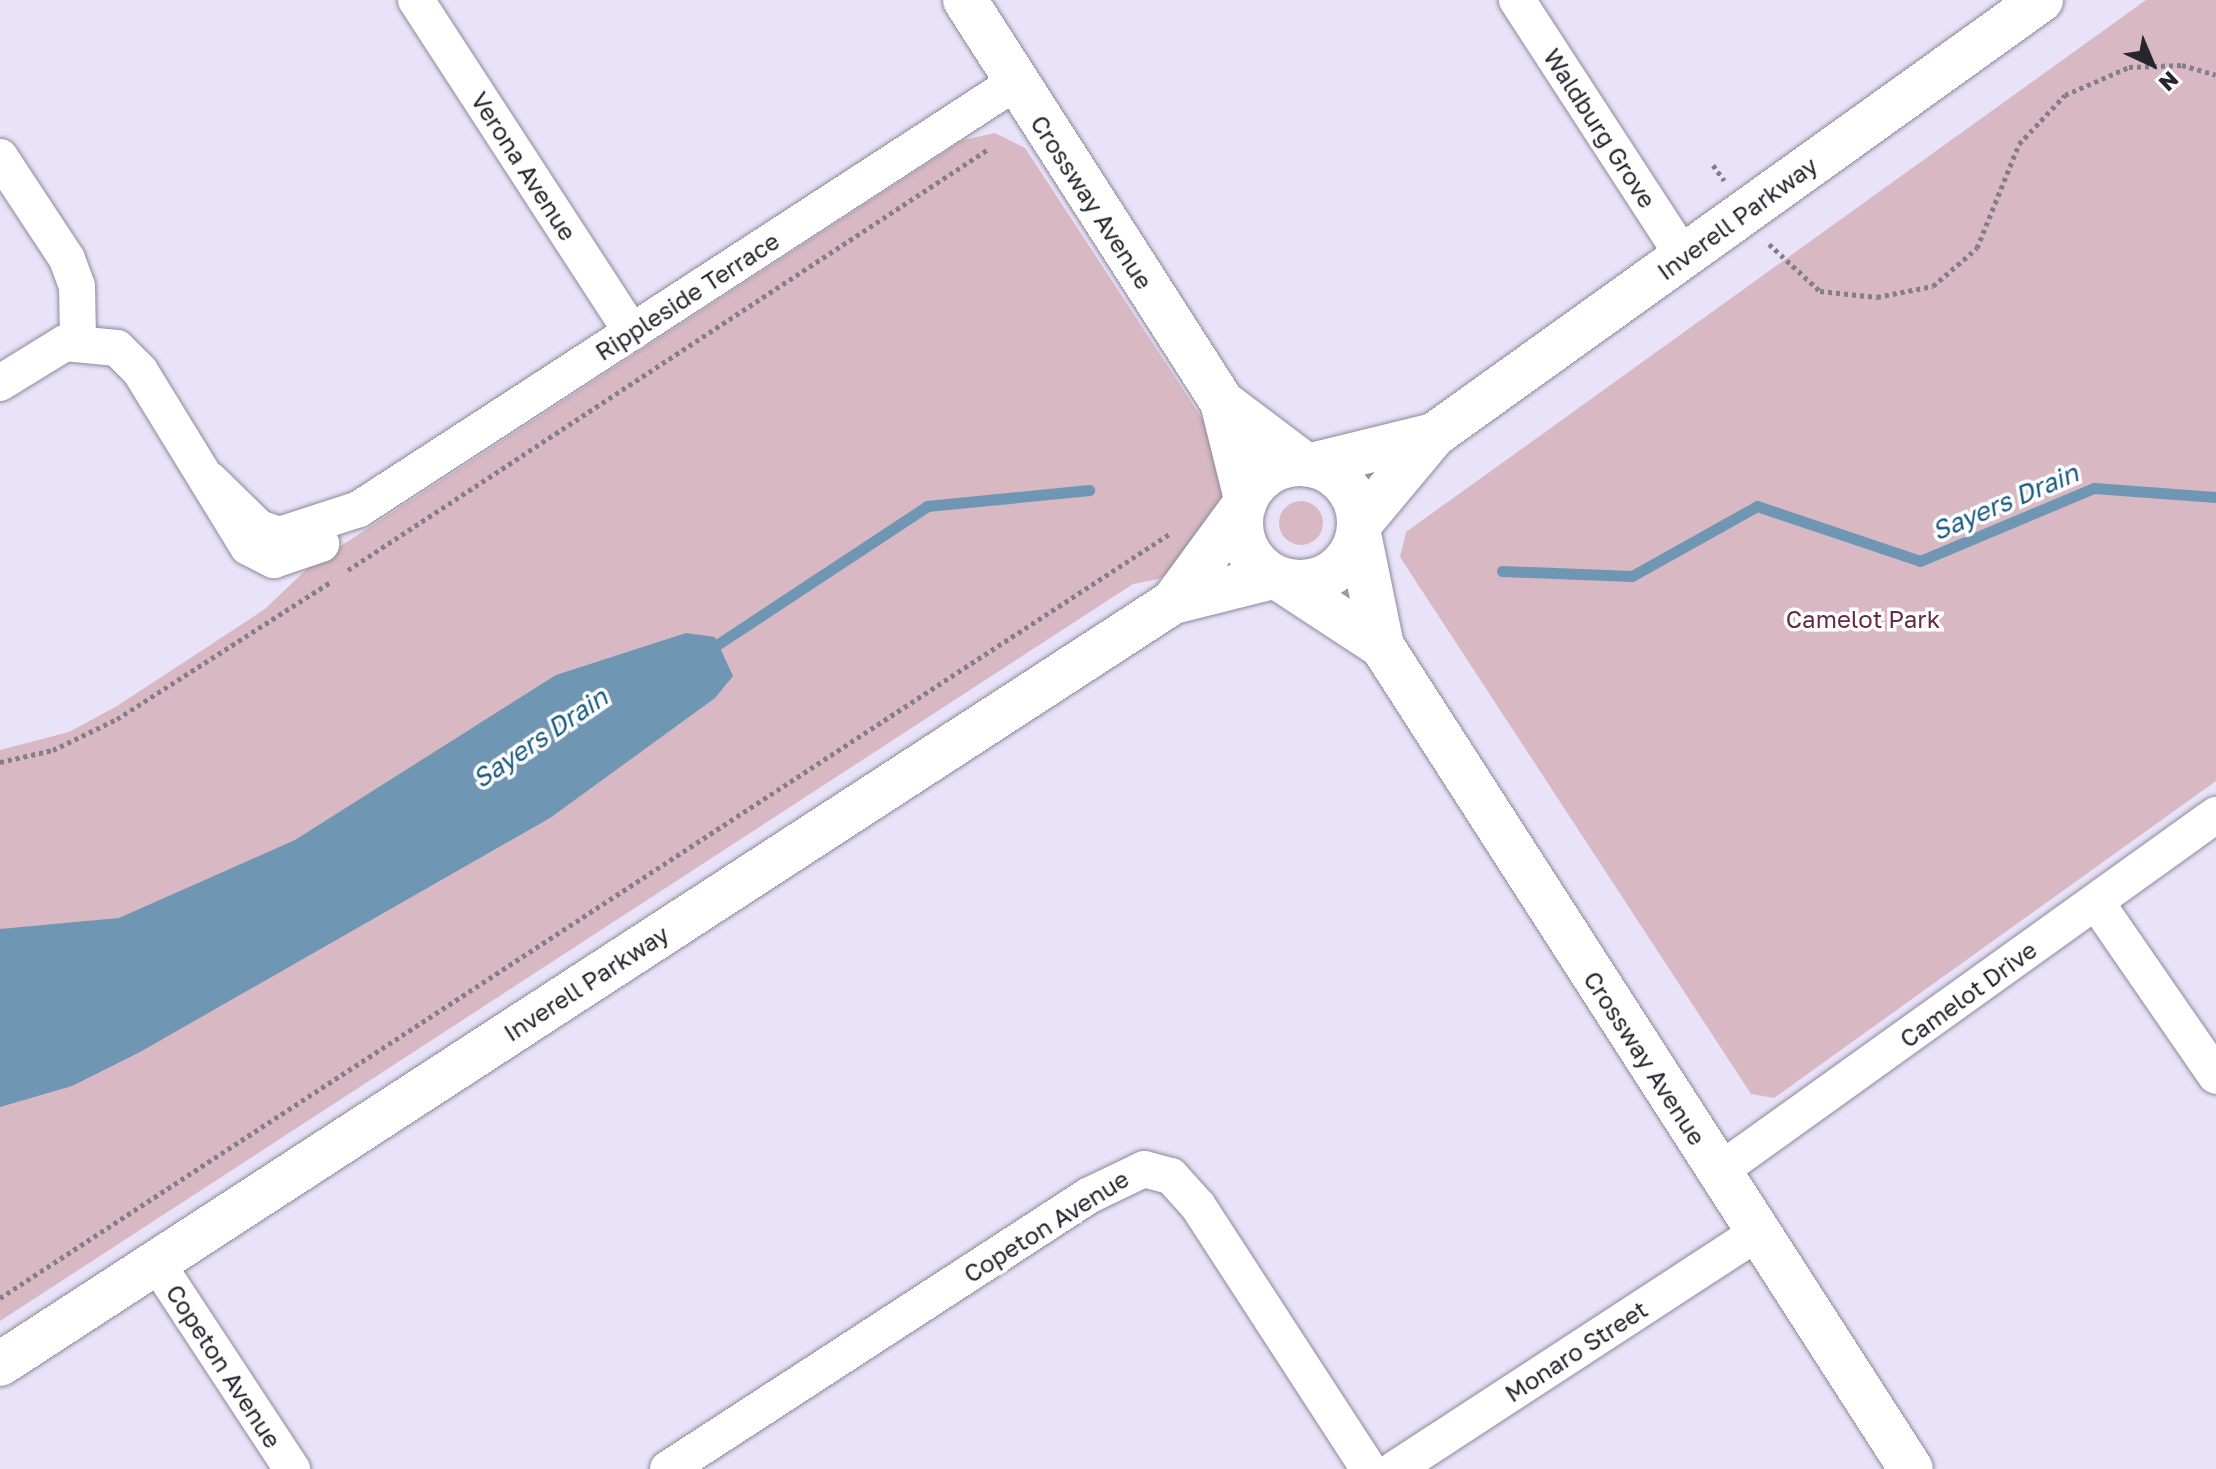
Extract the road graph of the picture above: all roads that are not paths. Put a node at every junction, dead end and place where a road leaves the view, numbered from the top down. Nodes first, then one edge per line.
1 (416, 0) edge
2 (965, 0) edge
3 (1517, 0) edge
4 (2041, 0) edge
5 (1016, 82) junction
6 (0, 157) edge
7 (1683, 256) junction
8 (632, 332) junction
9 (78, 340) junction
10 (0, 383) edge
11 (1222, 402) junction
12 (1434, 435) junction
13 (1308, 465) junction
14 (1245, 502) junction
15 (1359, 530) junction
16 (1277, 578) junction
17 (1173, 602) junction
18 (1382, 646) junction
19 (2216, 815) edge
20 (2096, 902) junction
21 (2216, 1076) edge
22 (1718, 1172) junction
23 (1757, 1233) junction
24 (156, 1262) junction
25 (0, 1364) edge
26 (292, 1469) edge
27 (668, 1469) edge
28 (1369, 1469) edge
29 (1395, 1469) edge
30 (1911, 1469) edge

1 - 8 street, Verona Avenue
2 - 5 street, Crossway Avenue
3 - 7 street, Waldburg Grove
4 - 7 street, Inverell Parkway
5 - 8 street, Rippleside Terrace
5 - 11 street, Crossway Avenue
6 - 9 street
7 - 12 street, Inverell Parkway
8 - 9 street, Rippleside Terrace
9 - 10 street
11 - 13 street, Crossway Avenue
11 - 14 street, Crossway Avenue
12 - 13 street, Inverell Parkway
12 - 15 street, Inverell Parkway
13 - 14 street
13 - 15 street
14 - 16 street
14 - 17 street, Inverell Parkway
15 - 16 street
15 - 18 street, Crossway Avenue
16 - 17 street, Inverell Parkway
16 - 18 street, Crossway Avenue
17 - 24 street, Inverell Parkway
18 - 22 street, Crossway Avenue
19 - 20 street, Camelot Drive
20 - 21 street
20 - 22 street, Camelot Drive
22 - 23 street, Crossway Avenue
23 - 29 street, Monaro Street
23 - 30 street, Crossway Avenue
24 - 25 street, Inverell Parkway
24 - 26 street, Copeton Avenue
27 - 28 street, Copeton Avenue

